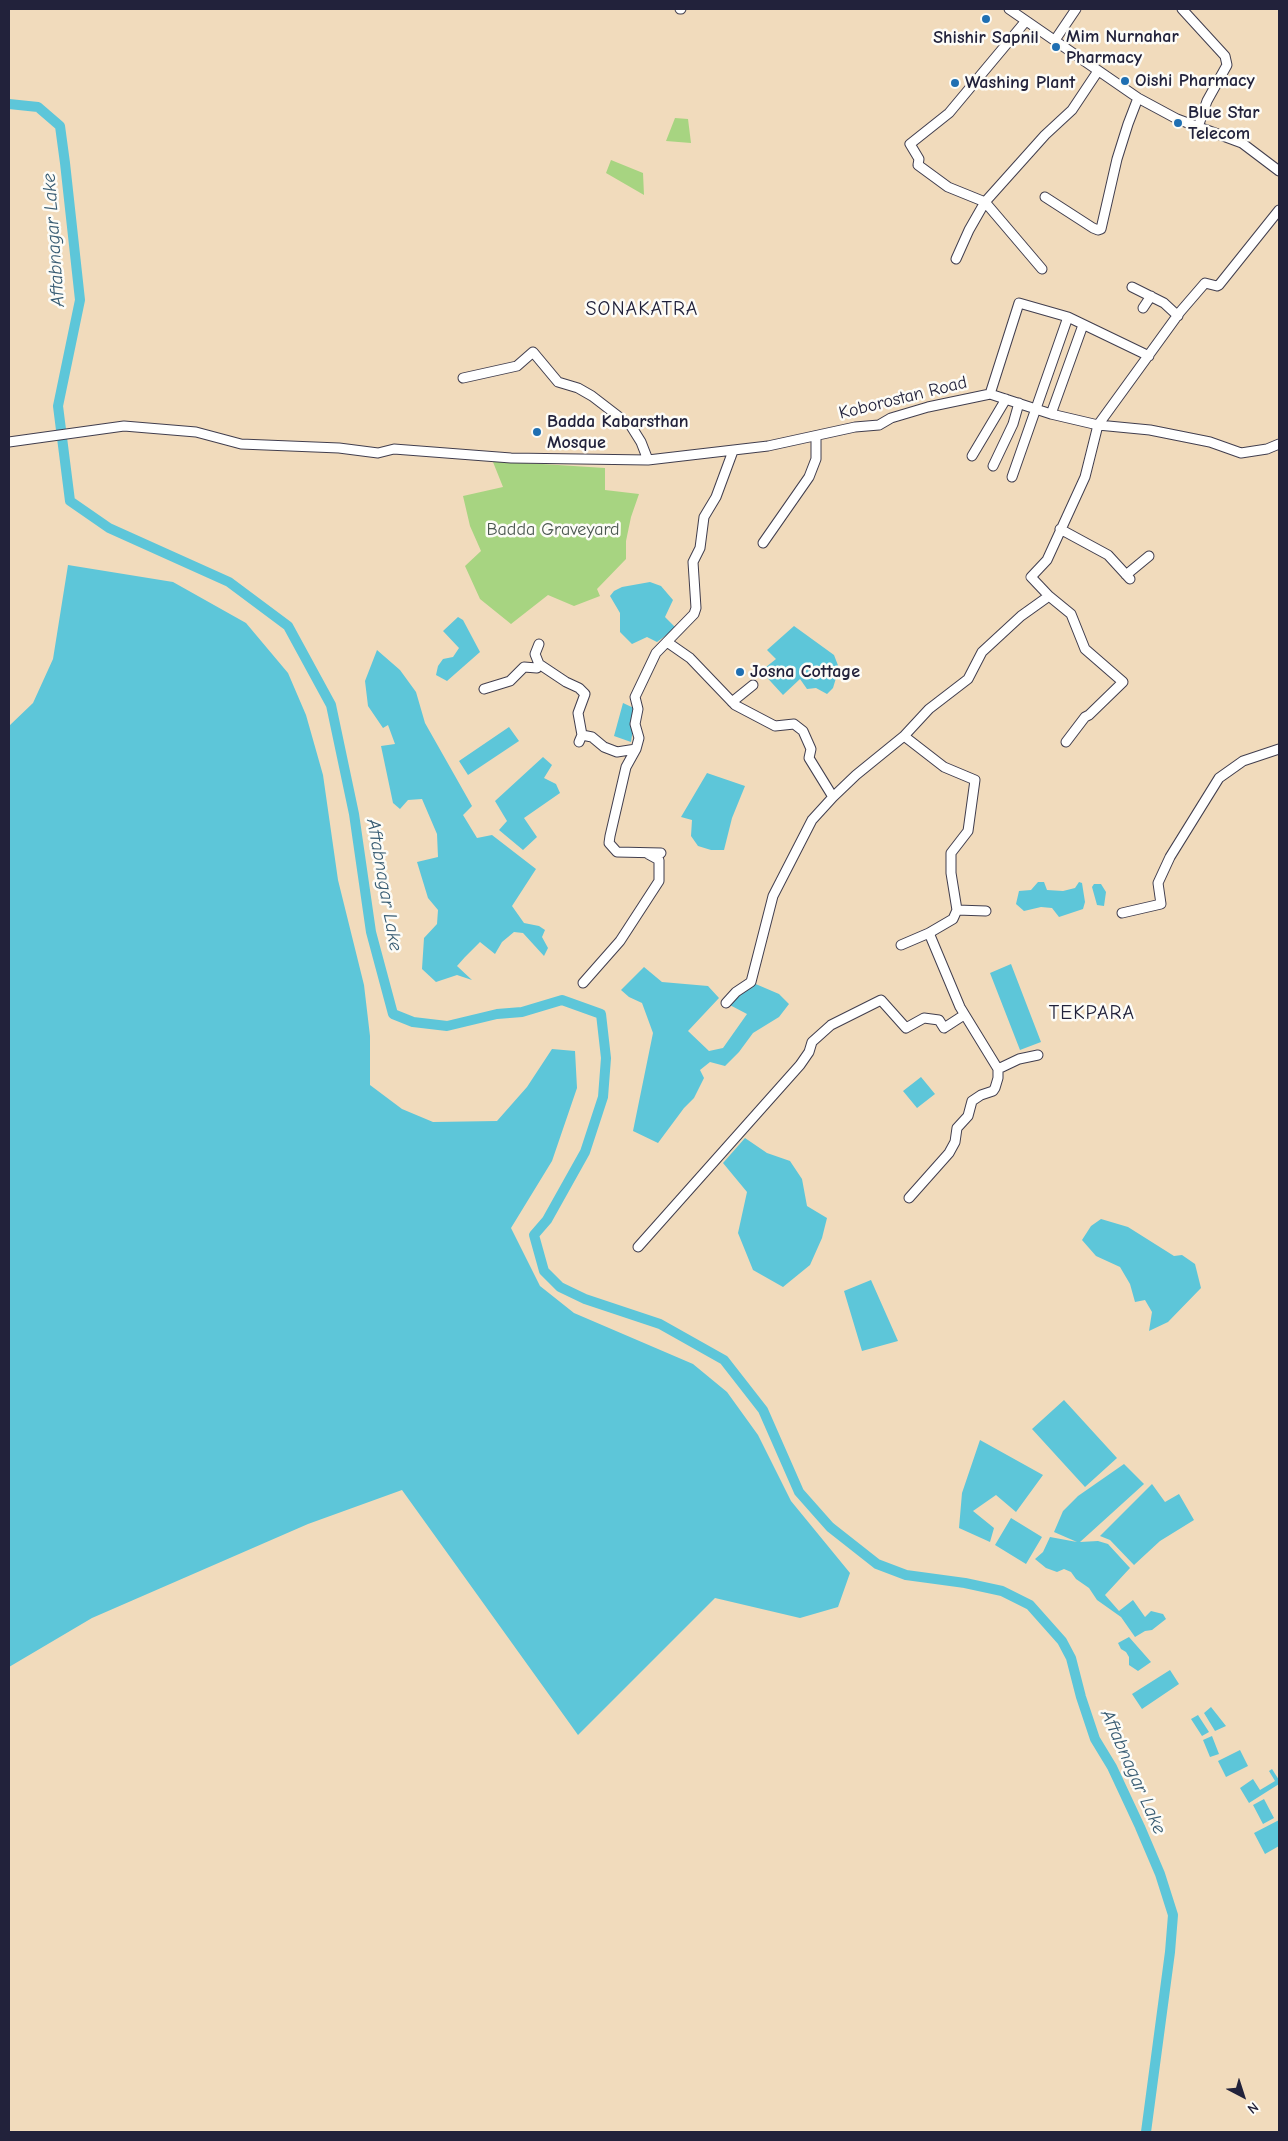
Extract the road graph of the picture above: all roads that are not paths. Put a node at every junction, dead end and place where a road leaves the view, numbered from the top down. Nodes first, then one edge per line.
1 (1009, 9) edge
2 (1076, 9) edge
3 (1182, 9) edge
4 (1025, 22) junction
5 (1055, 40) junction
6 (1098, 72) junction
7 (1138, 98) junction
8 (1198, 127) junction
9 (1279, 171) edge
10 (1045, 196) dead end
11 (985, 202) junction
12 (1279, 210) edge
13 (956, 259) dead end
14 (1042, 268) dead end
15 (1132, 287) dead end
16 (1151, 296) junction
17 (1143, 308) dead end
18 (1178, 316) junction
19 (1068, 317) junction
20 (1083, 325) junction
21 (1149, 356) junction
22 (463, 378) dead end
23 (990, 394) junction
24 (1006, 399) junction
25 (1019, 403) junction
26 (1035, 409) junction
27 (1051, 414) junction
28 (1098, 425) junction
29 (816, 436) junction
30 (9, 442) edge
31 (1279, 444) edge
32 (734, 451) junction
33 (972, 456) dead end
34 (648, 460) junction
35 (992, 466) dead end
36 (1012, 477) dead end
37 (1060, 529) junction
38 (763, 543) dead end
39 (1149, 556) dead end
40 (1049, 596) junction
41 (667, 642) junction
42 (539, 644) dead end
43 (539, 664) junction
44 (753, 685) dead end
45 (484, 689) dead end
46 (732, 702) junction
47 (904, 736) junction
48 (1066, 742) dead end
49 (636, 749) junction
50 (1279, 749) edge
51 (833, 797) junction
52 (646, 853) junction
53 (660, 853) dead end
54 (958, 910) junction
55 (986, 911) dead end
56 (1122, 913) dead end
57 (928, 933) junction
58 (901, 945) dead end
59 (583, 983) dead end
60 (726, 1002) dead end
61 (964, 1015) junction
62 (1038, 1055) dead end
63 (998, 1069) junction
64 (909, 1198) dead end
65 (638, 1247) dead end

1 - 4 street
2 - 5 street
3 - 8 street
4 - 5 street
4 - 11 street
5 - 6 street
6 - 7 street
6 - 11 street
7 - 8 street
7 - 10 street
8 - 9 street
11 - 13 street
11 - 14 street
12 - 18 street
15 - 16 street
16 - 17 street
16 - 18 street
18 - 21 street
19 - 20 street
19 - 23 street
19 - 26 street
20 - 21 street
20 - 27 street
21 - 28 street
22 - 34 street
23 - 24 street, Koborostan Road
23 - 29 street, Koborostan Road
24 - 25 street, Koborostan Road
24 - 33 street
25 - 26 street, Koborostan Road
25 - 35 street
26 - 27 street, Koborostan Road
26 - 36 street
27 - 28 street, Koborostan Road
28 - 31 street, Koborostan Road
28 - 37 street
29 - 32 street, Koborostan Road
29 - 38 street
30 - 34 street, Koborostan Road
32 - 34 street, Koborostan Road
32 - 41 street
37 - 39 street
37 - 40 street
40 - 47 street
40 - 48 street
41 - 46 street
41 - 49 street
42 - 43 street
43 - 45 street
43 - 49 street
44 - 46 street
46 - 51 street
47 - 51 street
47 - 54 street
49 - 52 street
50 - 56 street
51 - 60 street
52 - 53 street
52 - 59 street
54 - 55 street
54 - 57 street
57 - 58 street
57 - 61 street
61 - 63 street
61 - 65 street
62 - 63 street
63 - 64 street

